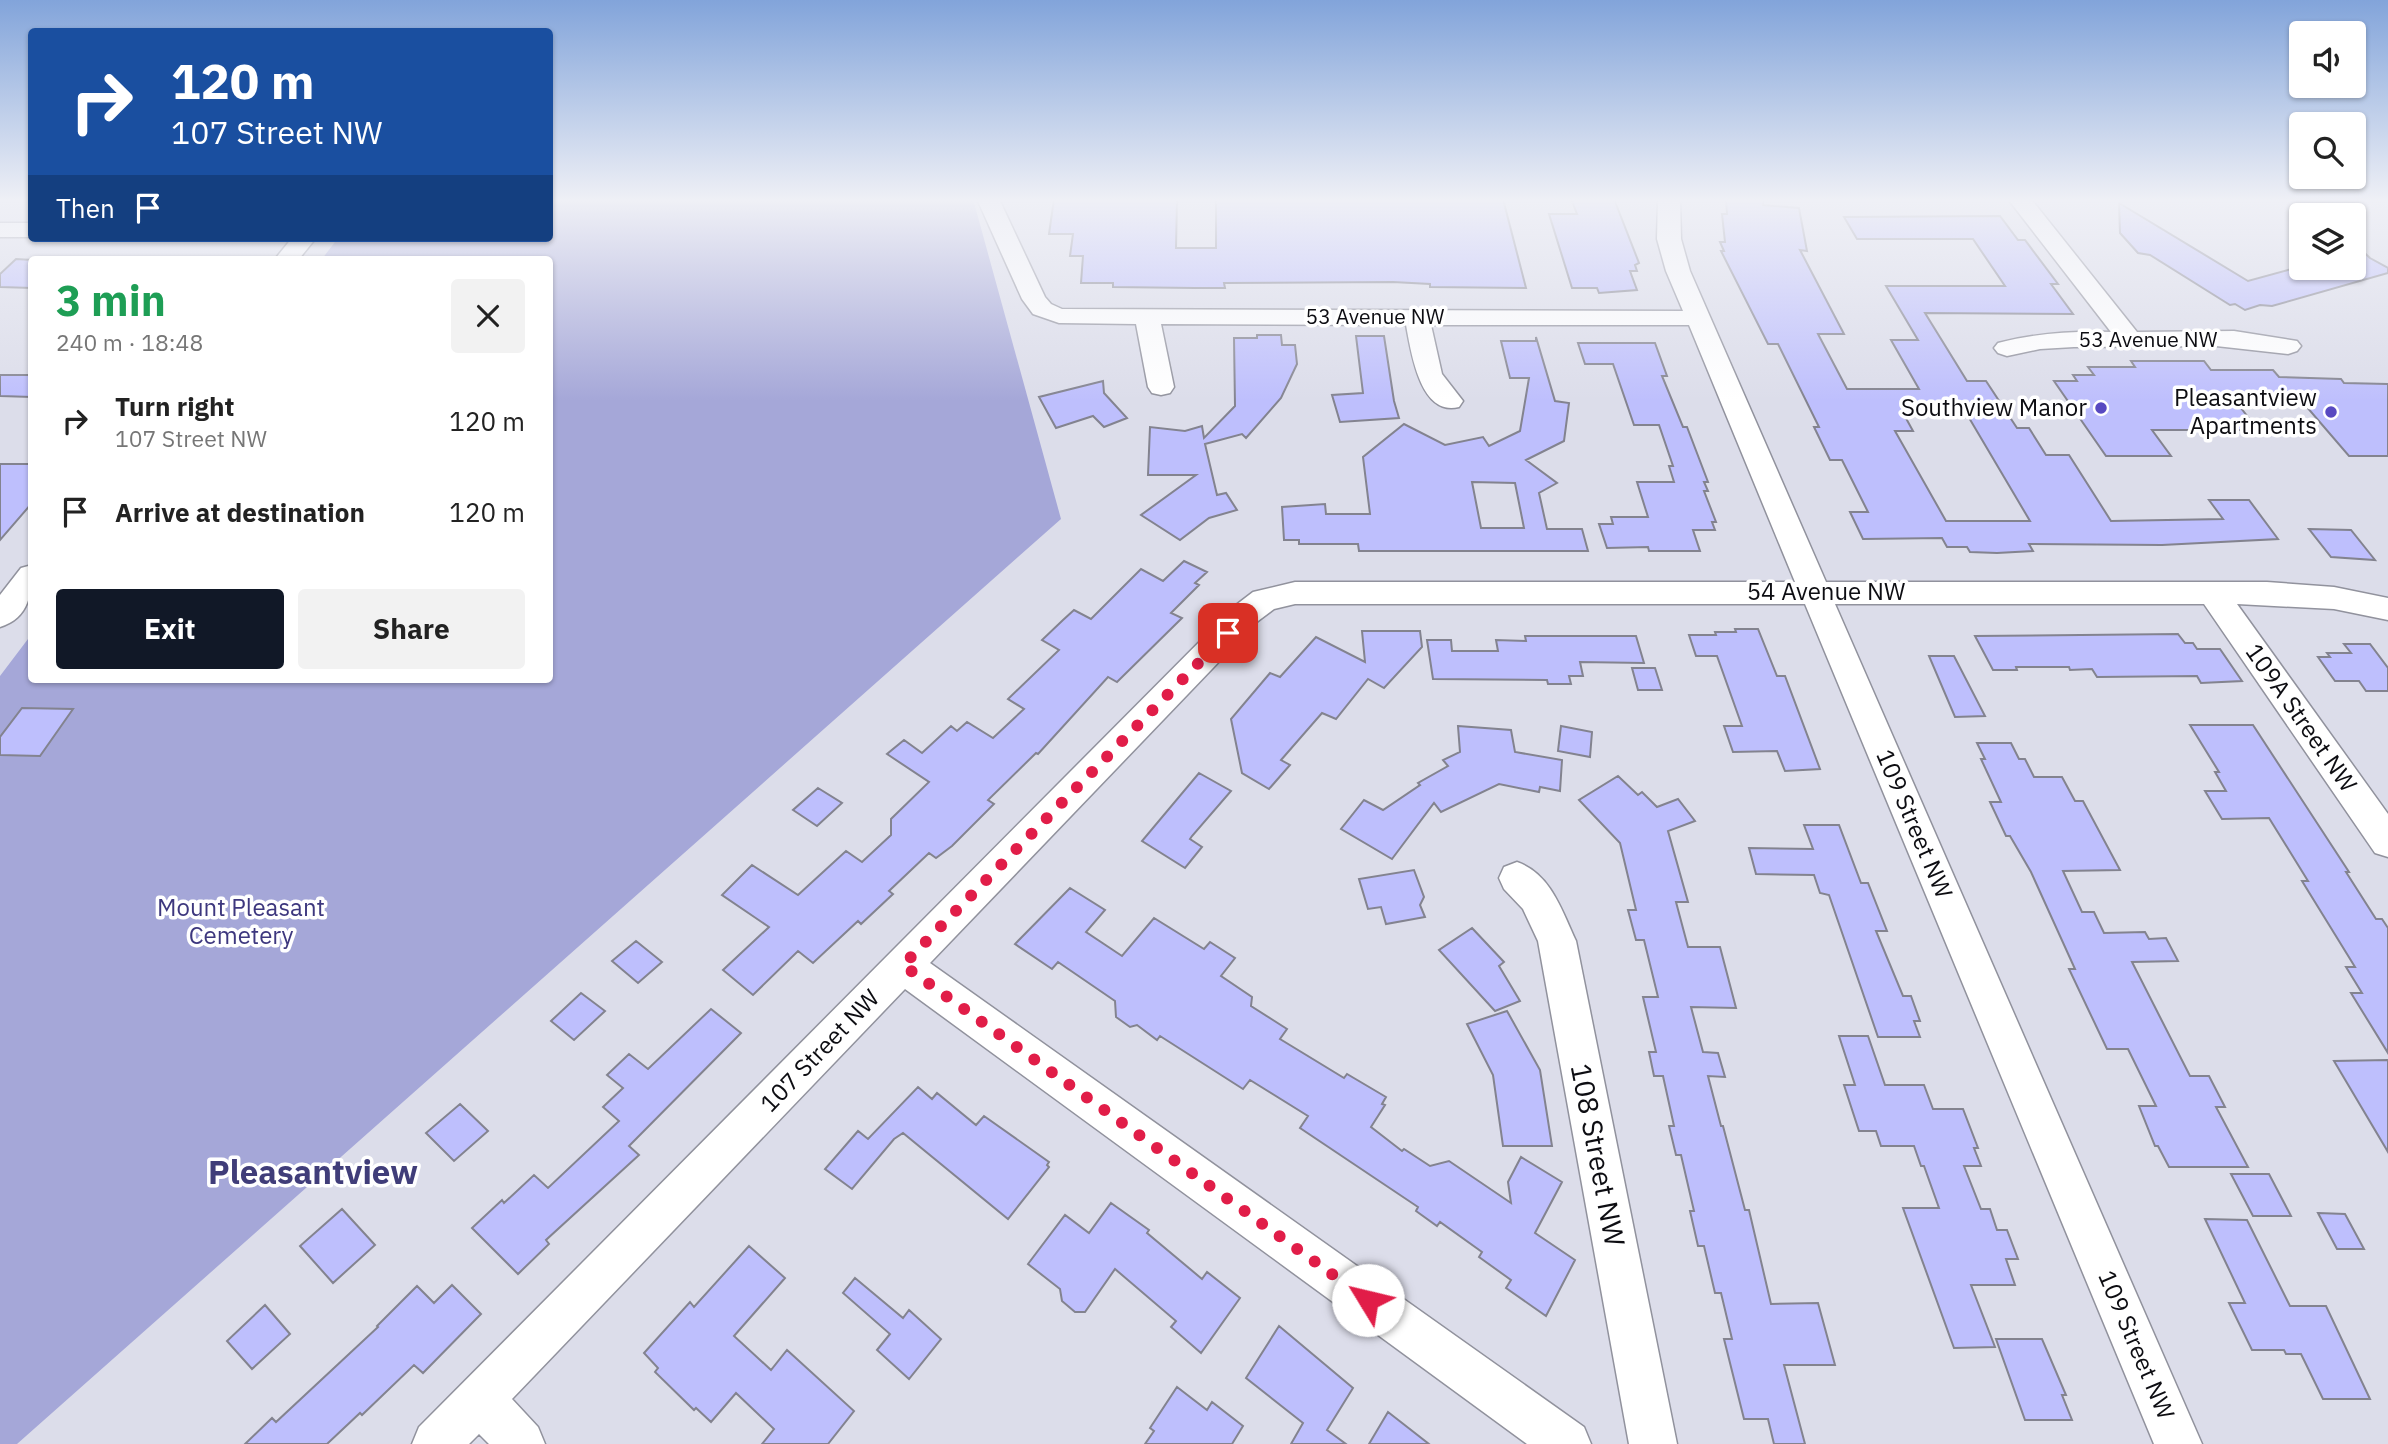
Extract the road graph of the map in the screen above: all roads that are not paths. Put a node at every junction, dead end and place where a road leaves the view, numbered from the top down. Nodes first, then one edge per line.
1 (1019, 266) edge
2 (1677, 266) edge
3 (2072, 266) edge
4 (1147, 317) junction
5 (1417, 317) junction
6 (1699, 317) junction
7 (2130, 340) junction
8 (2288, 346) dead end
9 (2007, 348) dead end
10 (1161, 387) dead end
11 (1450, 401) dead end
12 (28, 581) edge
13 (1815, 592) junction
14 (2213, 593) junction
15 (1265, 600) joint
16 (2388, 609) edge
17 (0, 615) edge
18 (2388, 842) edge
19 (1517, 878) dead end
20 (903, 965) junction
21 (480, 1399) junction
22 (436, 1444) edge
23 (521, 1444) edge
24 (1567, 1444) edge
25 (1653, 1444) edge
26 (2178, 1444) edge

1 - 4 street, 53 Avenue NW
2 - 6 street, 109 Street NW
3 - 7 street
4 - 5 street, 53 Avenue NW
4 - 10 street
5 - 6 street, 53 Avenue NW
5 - 11 street
6 - 13 street, 109 Street NW
7 - 8 street, 53 Avenue NW
7 - 9 street, 53 Avenue NW
12 - 17 street
13 - 14 street, 54 Avenue NW
13 - 15 street, 54 Avenue NW
13 - 26 street, 109 Street NW
14 - 16 street, 54 Avenue NW
14 - 18 street, 109A Street NW
15 - 20 street, 107 Street NW
19 - 25 street, 108 Street NW
20 - 21 street, 107 Street NW
20 - 24 street
21 - 22 street, 107 Street NW
21 - 23 street

